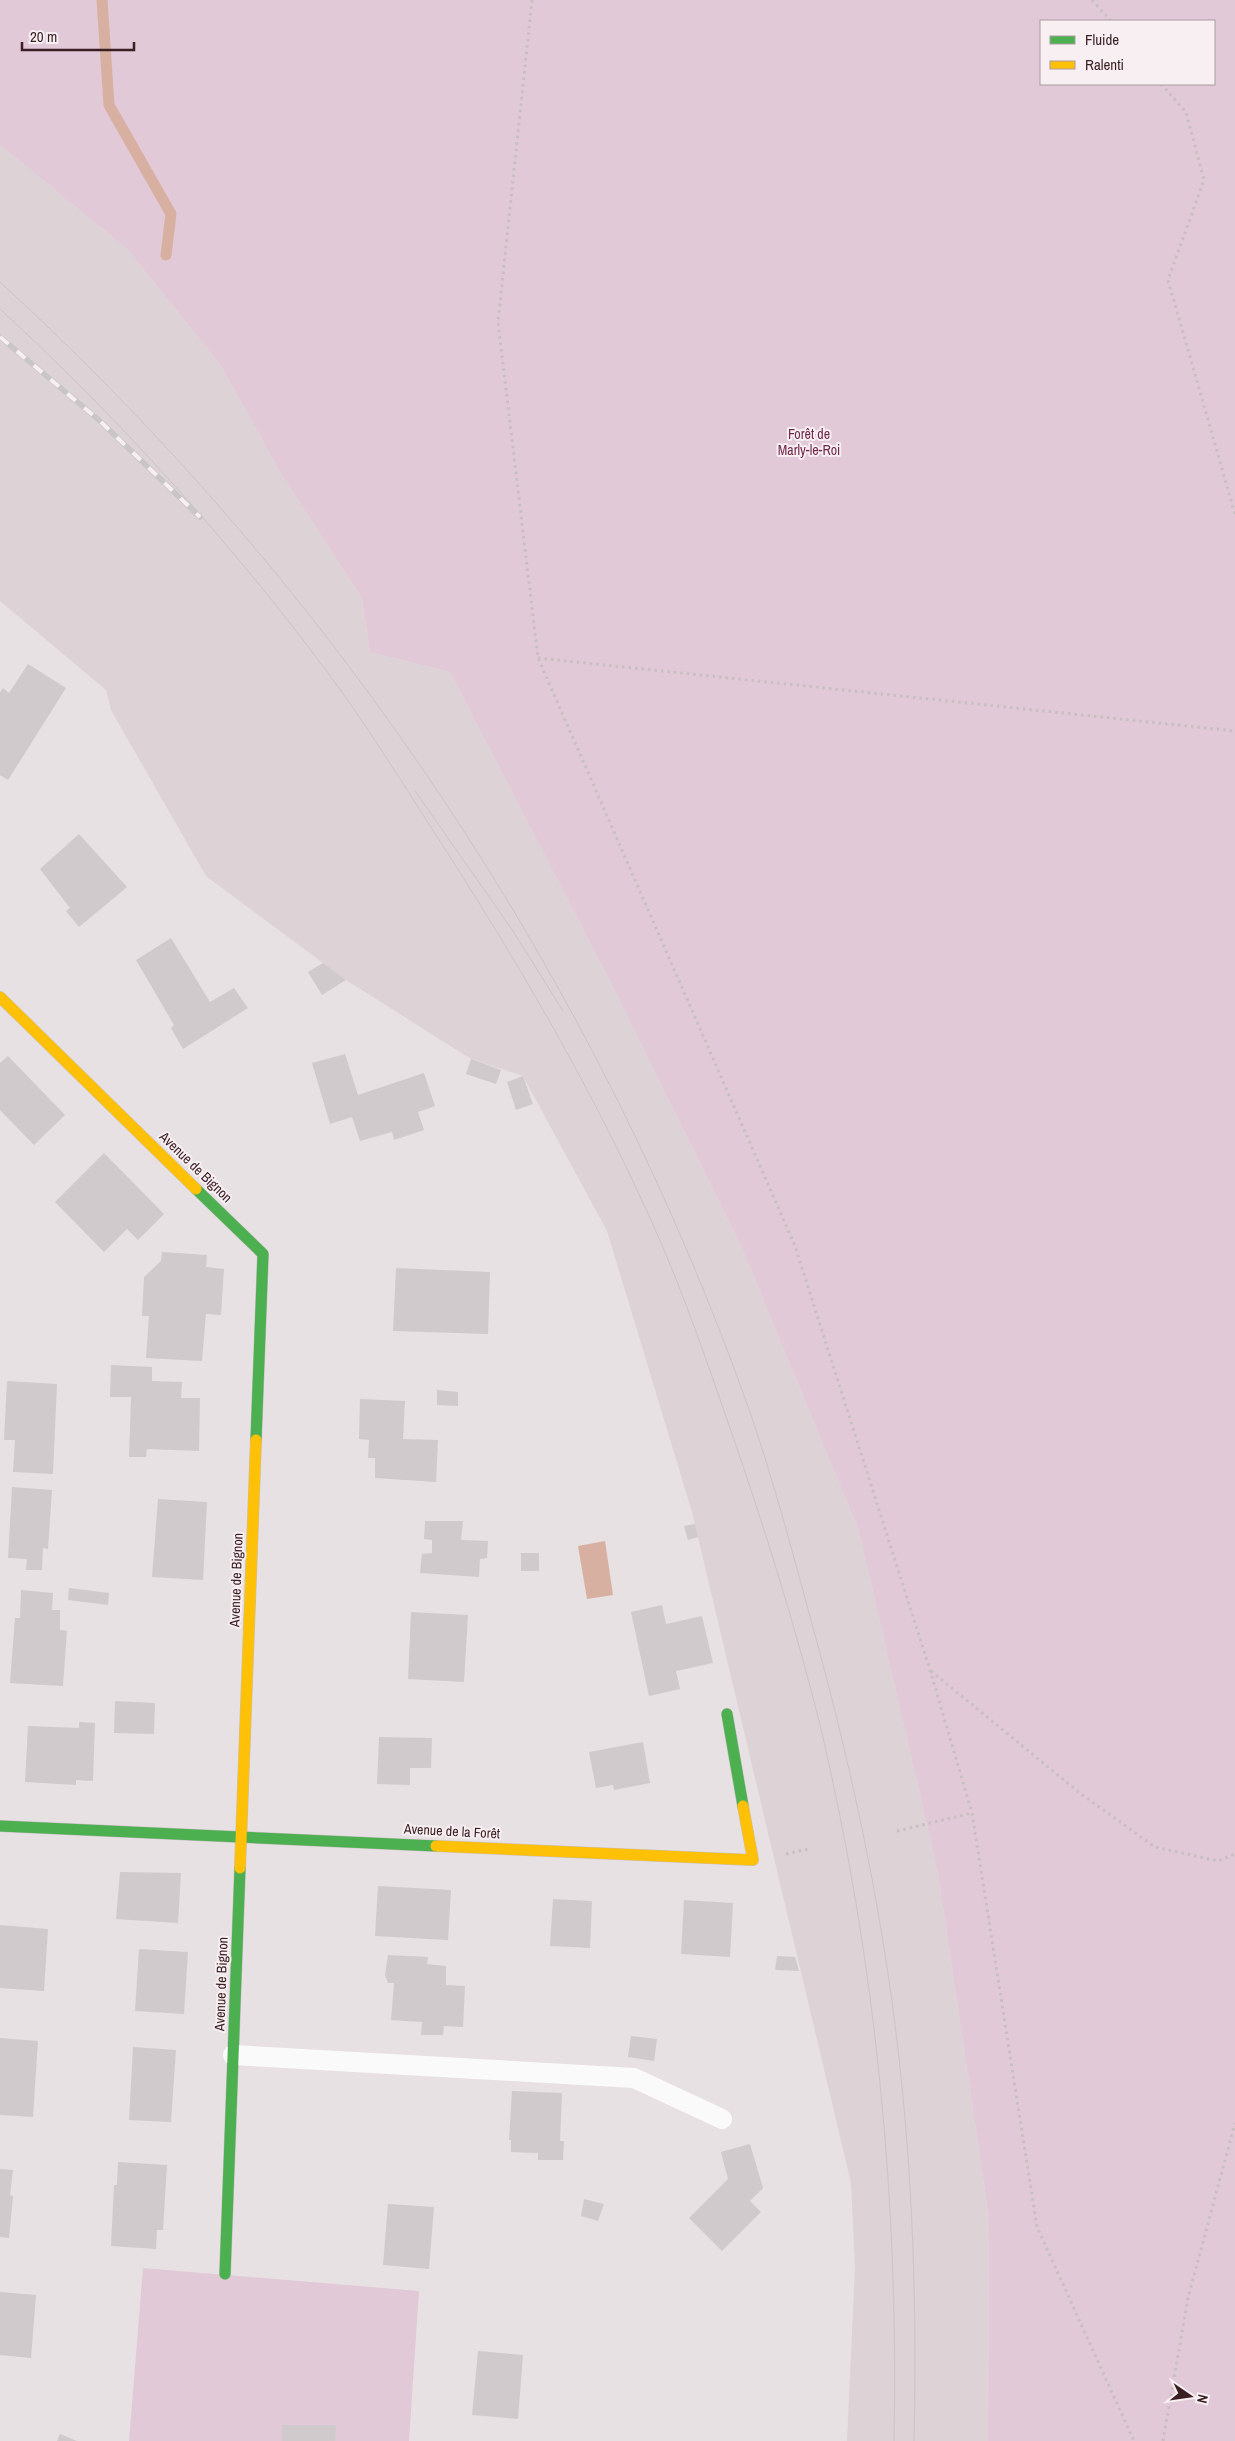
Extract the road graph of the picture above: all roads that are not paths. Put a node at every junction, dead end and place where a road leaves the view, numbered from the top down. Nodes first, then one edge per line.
1 (0, 997) edge
2 (727, 1714) dead end
3 (0, 1826) edge
4 (242, 1836) junction
5 (233, 2055) junction
6 (722, 2119) dead end
7 (225, 2274) dead end

1 - 4 street, Avenue de Bignon
2 - 4 street, Avenue de la Forêt
3 - 4 street, Avenue de la Forêt
4 - 5 street, Avenue de Bignon
5 - 6 lane
5 - 7 street, Avenue de Bignon

